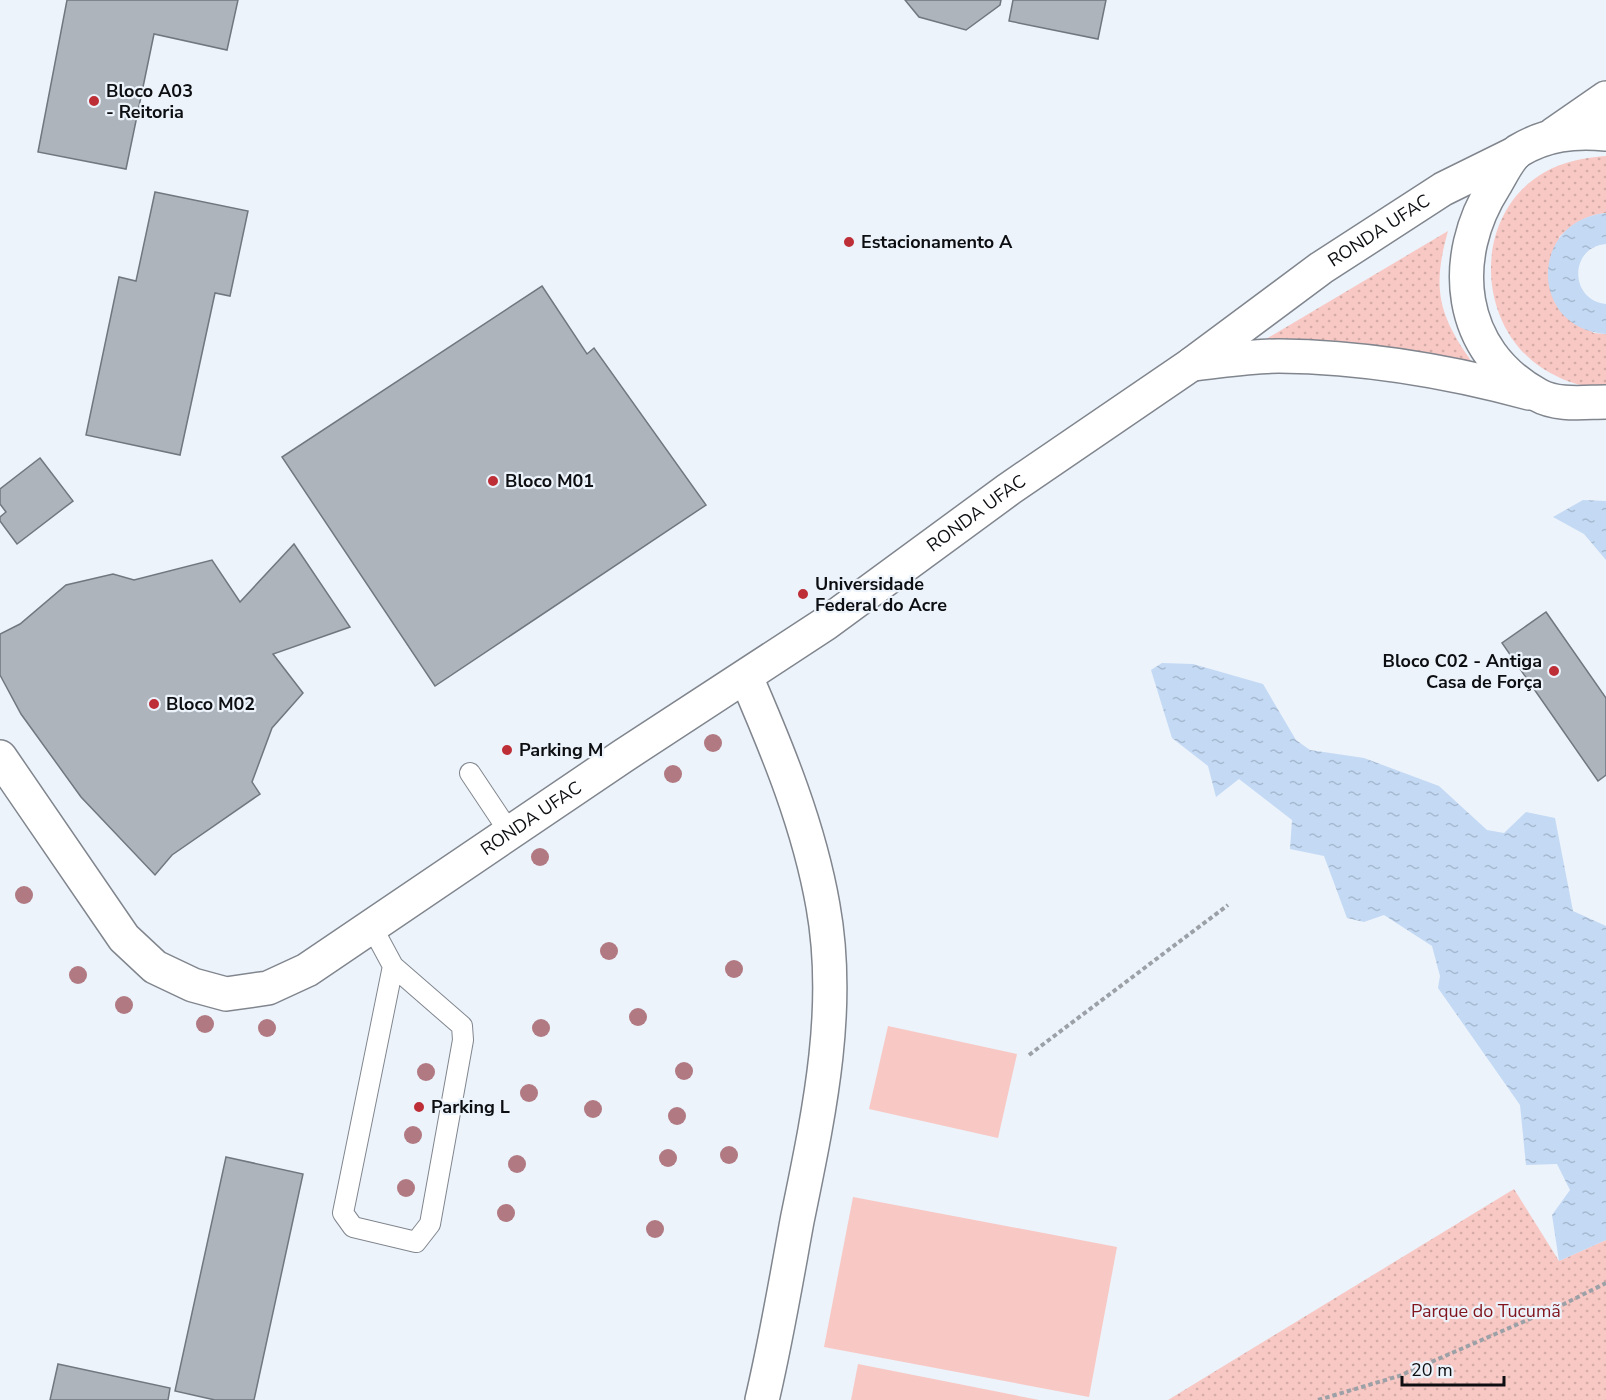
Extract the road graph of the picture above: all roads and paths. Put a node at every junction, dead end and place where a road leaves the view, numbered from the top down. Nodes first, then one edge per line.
1 (1606, 98) edge
2 (1554, 134) junction
3 (1606, 134) edge
4 (1516, 153) junction
5 (1192, 364) junction
6 (1547, 399) junction
7 (1606, 402) edge
8 (1606, 417) edge
9 (746, 677) junction
10 (0, 757) edge
11 (470, 774) dead end
12 (510, 833) junction
13 (1228, 904) dead end
14 (372, 927) junction
15 (393, 966) junction
16 (1029, 1055) dead end
17 (1606, 1283) edge
18 (762, 1400) edge
19 (1317, 1400) edge

1 - 2 street
2 - 3 street
2 - 4 street, RONDA UFAC
4 - 5 street, RONDA UFAC
4 - 6 street
5 - 6 street, RONDA UFAC
5 - 9 street, RONDA UFAC
6 - 7 street
6 - 8 street, RONDA UFAC
9 - 12 street, RONDA UFAC
9 - 18 street
10 - 14 street, RONDA UFAC
11 - 12 lane
12 - 14 street, RONDA UFAC
13 - 16 path
14 - 15 lane
15 - 15 lane
17 - 19 path

